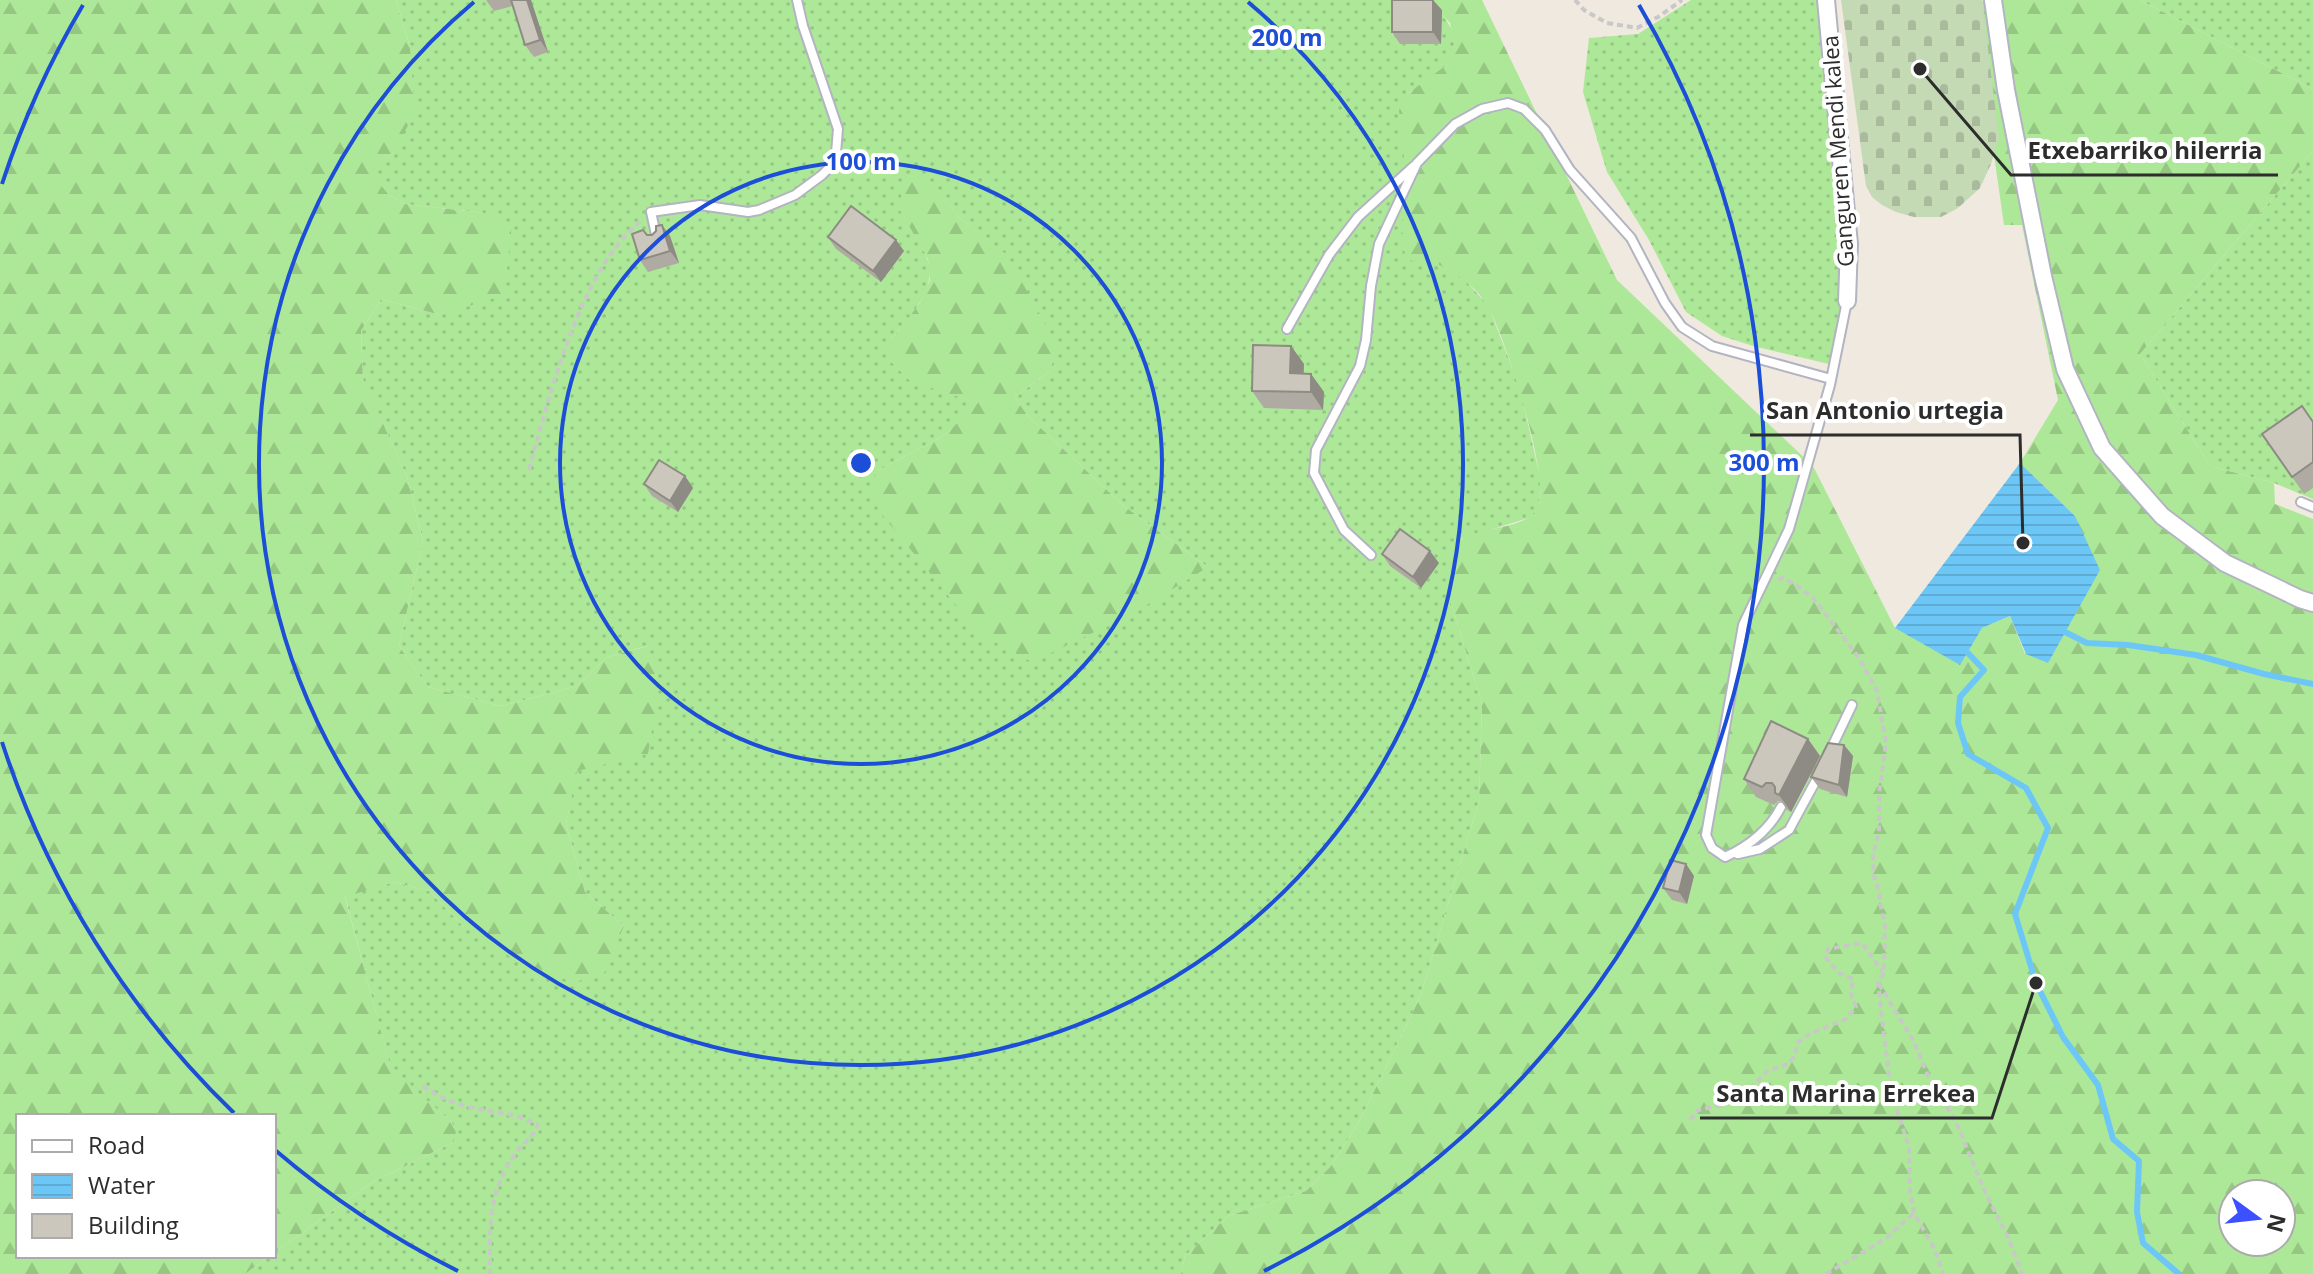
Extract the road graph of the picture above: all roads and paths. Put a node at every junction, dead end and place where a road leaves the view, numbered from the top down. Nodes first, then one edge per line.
1 (797, 0) edge
2 (1575, 0) edge
3 (1682, 0) edge
4 (1826, 0) edge
5 (1993, 0) edge
6 (1417, 163) junction
7 (651, 212) junction
8 (658, 240) edge
9 (1847, 301) joint
10 (1287, 329) dead end
11 (1831, 379) junction
12 (529, 470) dead end
13 (2301, 502) dead end
14 (2313, 507) edge
15 (1371, 555) dead end
16 (1795, 584) dead end
17 (2313, 603) edge
18 (1852, 705) dead end
19 (1781, 807) edge
20 (1725, 857) junction
21 (1884, 973) junction
22 (1878, 982) junction
23 (423, 1086) dead end
24 (1690, 1120) dead end
25 (1914, 1213) junction
26 (490, 1274) edge
27 (1826, 1274) edge
28 (1943, 1274) edge
29 (2022, 1274) edge

1 - 7 lane
2 - 3 path
4 - 9 street, Ganguren Mendi kalea
5 - 17 street
6 - 10 lane
6 - 11 lane
6 - 15 lane
7 - 8 lane
7 - 12 path
9 - 11 lane
11 - 20 lane
13 - 14 lane
16 - 21 path
18 - 20 lane
19 - 20 lane
21 - 22 path
21 - 24 path
22 - 25 path
22 - 29 path
23 - 26 path
25 - 27 path
25 - 28 path

